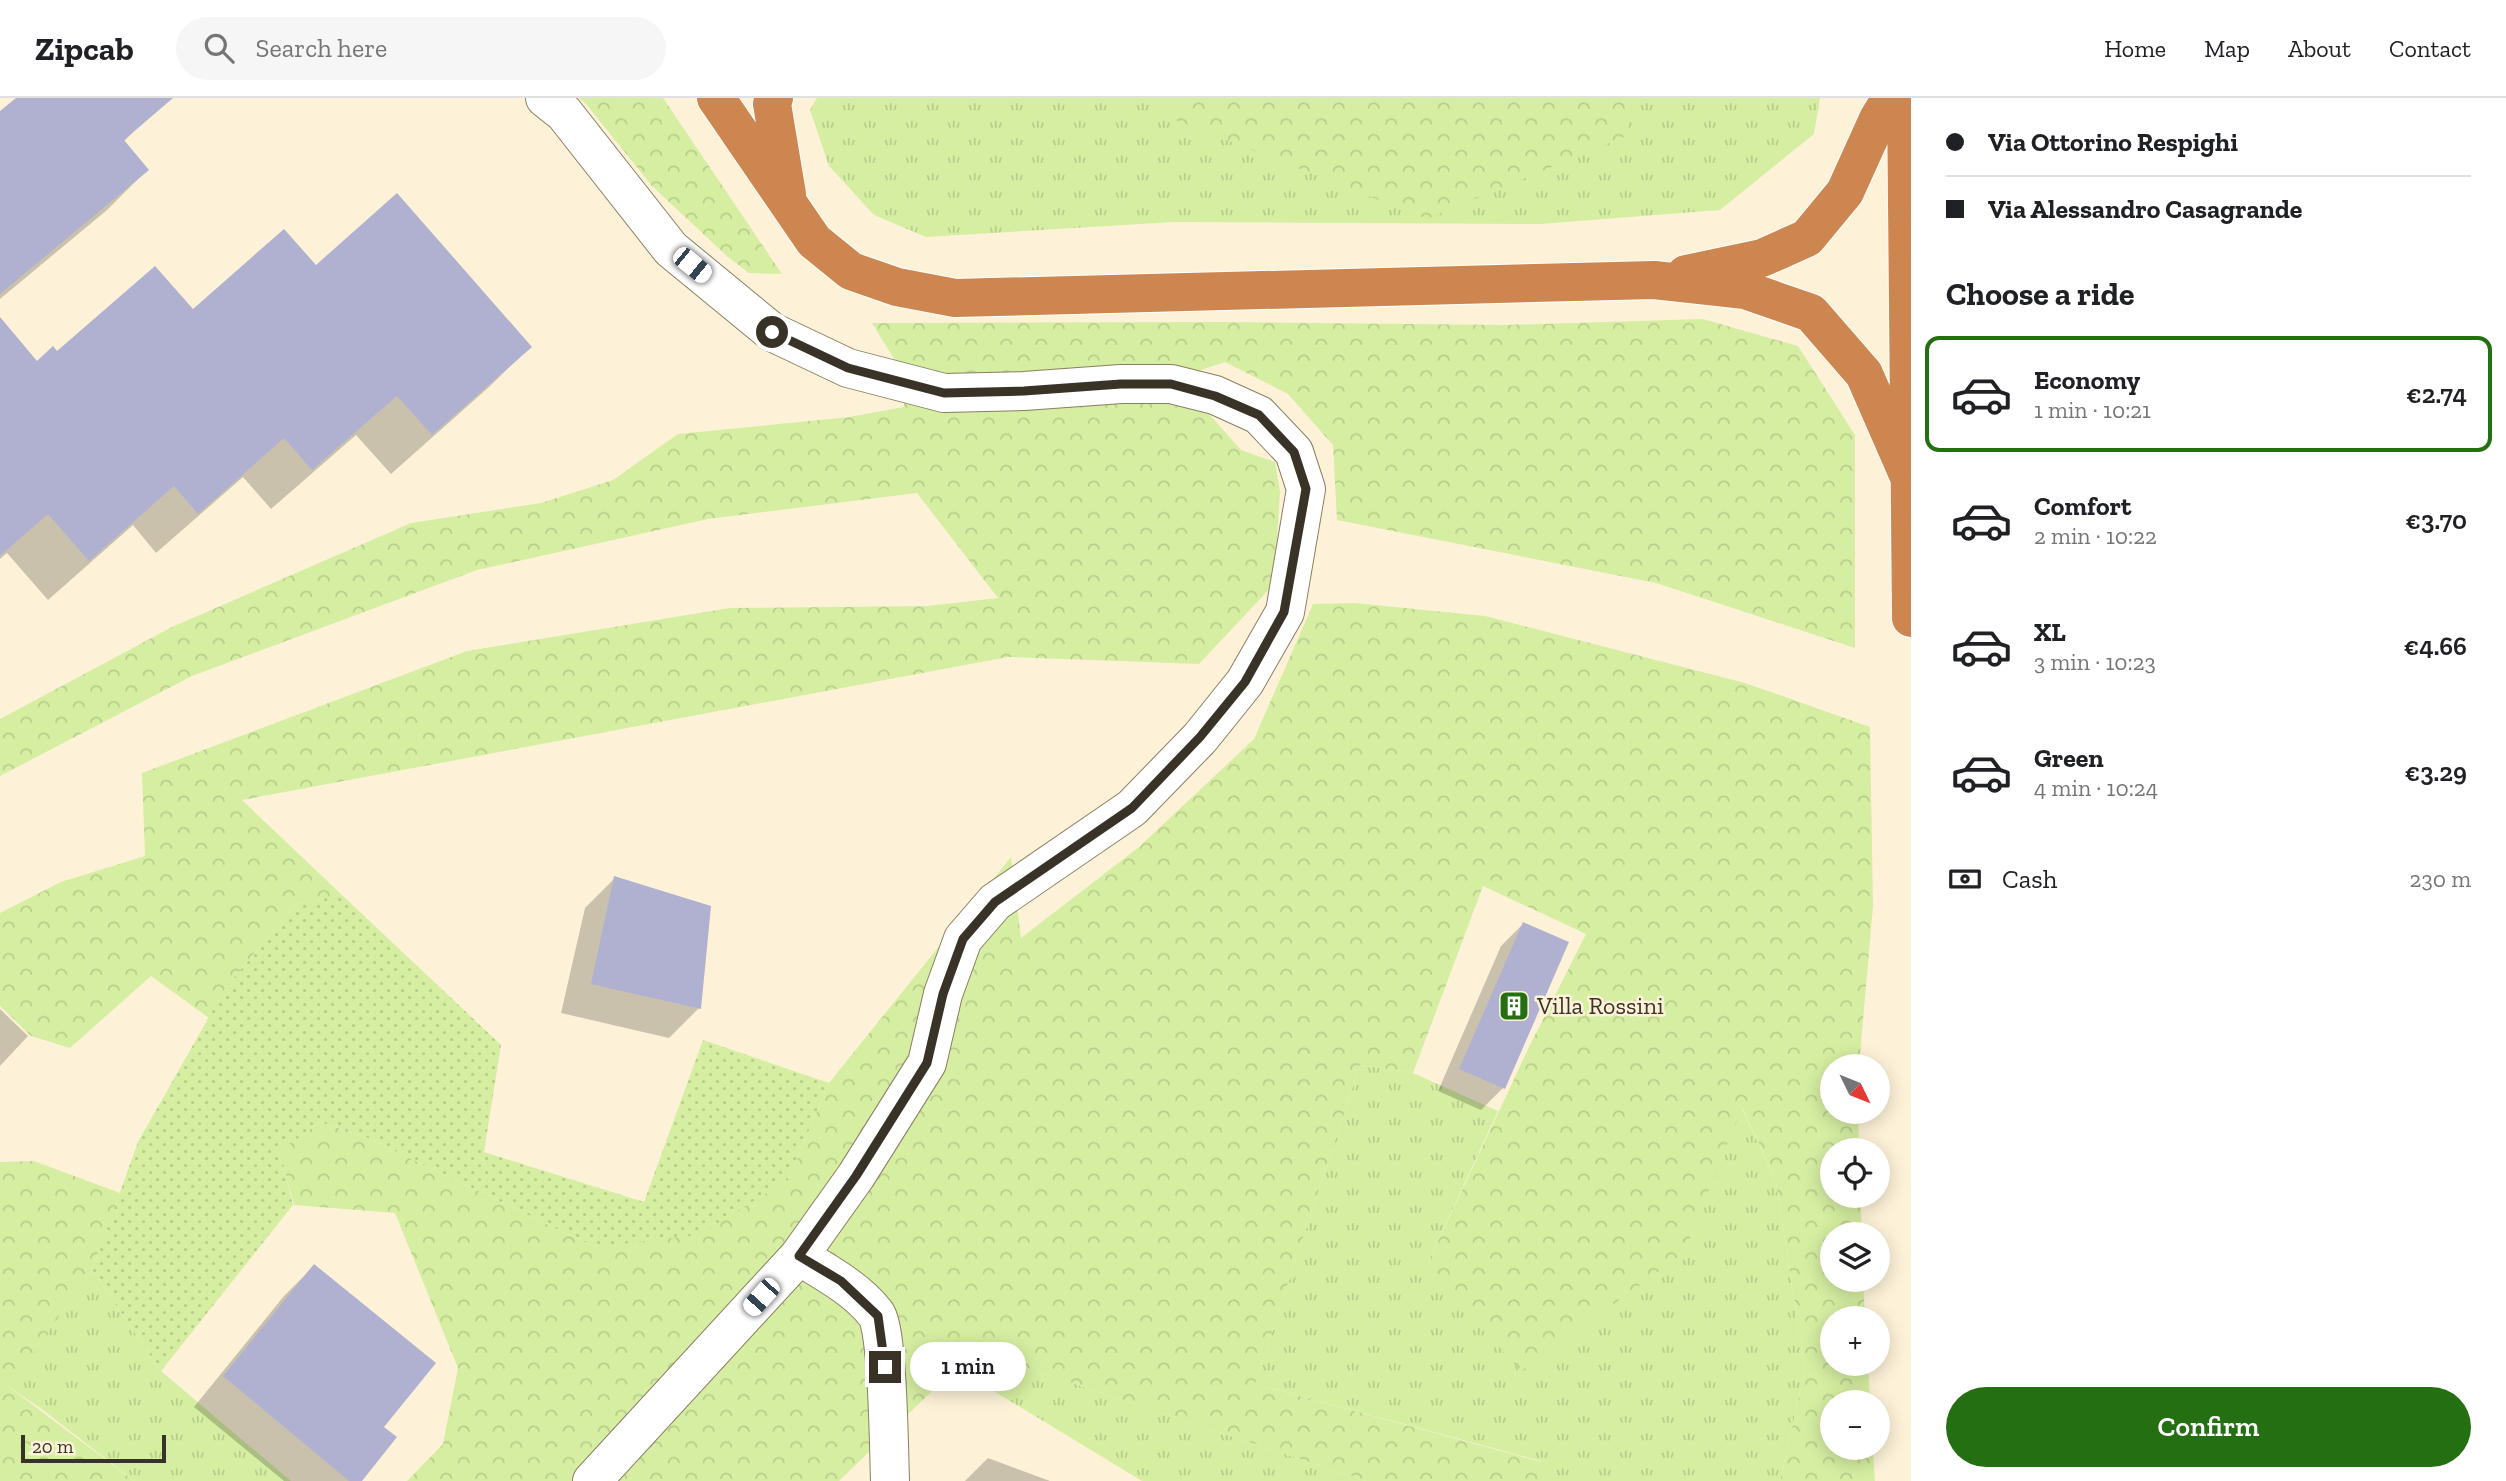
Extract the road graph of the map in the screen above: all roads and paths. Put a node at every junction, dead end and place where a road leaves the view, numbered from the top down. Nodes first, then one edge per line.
1 (545, 98) edge
2 (716, 98) edge
3 (774, 98) edge
4 (1891, 98) edge
5 (1906, 98) edge
6 (789, 206) junction
7 (1654, 281) junction
8 (1909, 477) junction
9 (1911, 618) edge
10 (799, 1256) junction
11 (592, 1481) edge
12 (890, 1481) edge

1 - 10 street
2 - 6 highway
3 - 6 highway
4 - 7 highway
5 - 8 highway
6 - 7 highway
7 - 8 highway
8 - 9 highway
10 - 11 street
10 - 12 street

